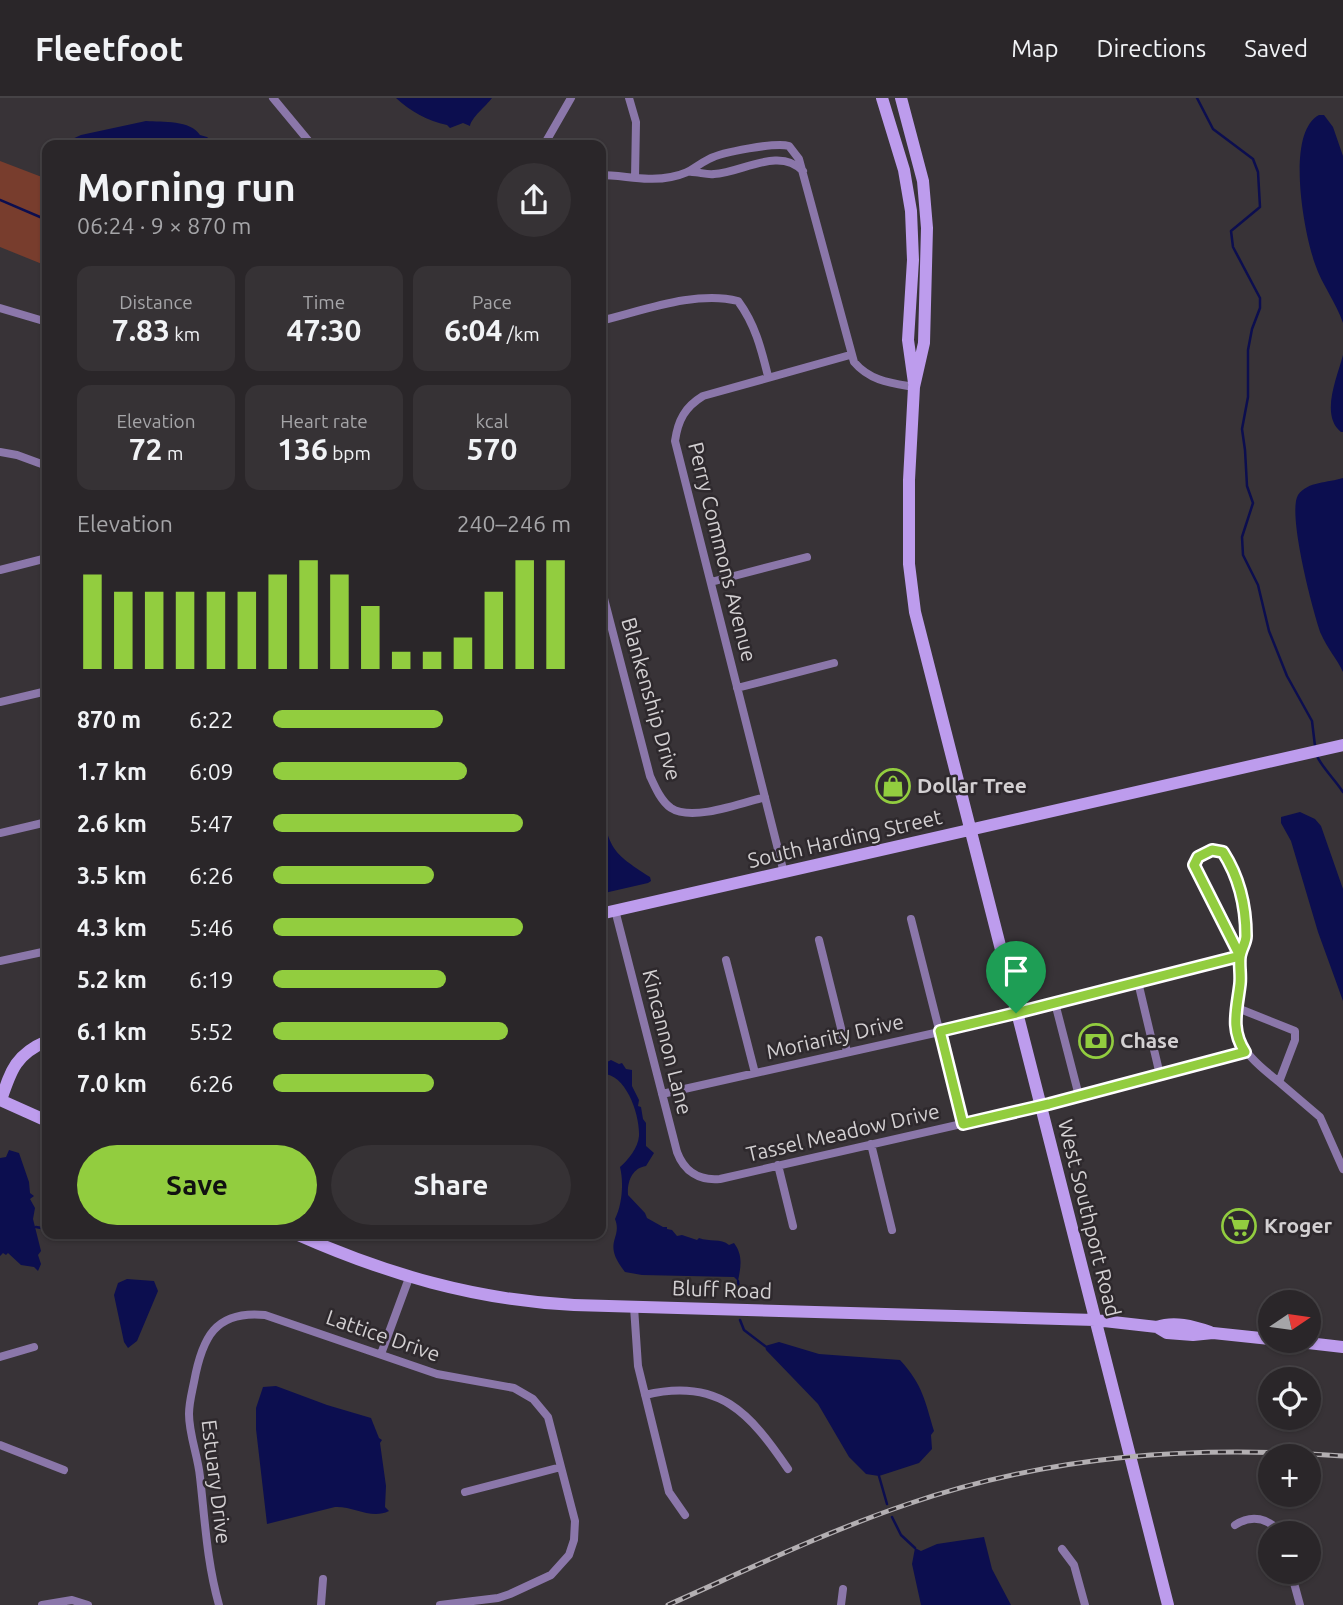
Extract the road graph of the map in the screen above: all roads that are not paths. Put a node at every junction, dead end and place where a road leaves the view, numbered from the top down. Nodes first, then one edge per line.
1 (273, 98) edge
2 (571, 98) edge
3 (629, 98) edge
4 (882, 98) edge
5 (901, 98) edge
6 (309, 140) edge
7 (547, 140) edge
8 (803, 171) junction
9 (692, 172) junction
10 (606, 176) edge
11 (635, 178) junction
12 (0, 307) edge
13 (42, 320) edge
14 (606, 320) edge
15 (850, 355) junction
16 (768, 376) junction
17 (914, 387) junction
18 (0, 452) edge
19 (42, 464) edge
20 (807, 557) dead end
21 (42, 559) edge
22 (0, 570) edge
23 (711, 582) junction
24 (606, 606) edge
25 (834, 663) dead end
26 (737, 688) junction
27 (42, 692) edge
28 (0, 702) edge
29 (1337, 746) edge
30 (765, 797) junction
31 (42, 823) edge
32 (969, 831) junction
33 (0, 833) edge
34 (784, 873) junction
35 (615, 911) junction
36 (606, 913) edge
37 (911, 919) dead end
38 (819, 940) dead end
39 (42, 952) edge
40 (1240, 956) junction
41 (726, 960) dead end
42 (2, 961) edge
43 (1138, 982) junction
44 (1055, 1003) junction
45 (1235, 1007) junction
46 (1016, 1013) junction
47 (940, 1031) junction
48 (42, 1044) edge
49 (847, 1052) junction
50 (1245, 1052) junction
51 (755, 1073) junction
52 (1160, 1075) junction
53 (1279, 1082) junction
54 (662, 1094) junction
55 (1079, 1096) junction
56 (0, 1101) edge
57 (1040, 1106) junction
58 (42, 1119) edge
59 (963, 1124) junction
60 (871, 1144) junction
61 (778, 1166) junction
62 (1343, 1169) edge
63 (695, 1175) joint
64 (793, 1226) dead end
65 (892, 1230) dead end
66 (311, 1239) edge
67 (409, 1278) junction
68 (634, 1307) junction
69 (1095, 1320) junction
70 (217, 1327) joint
71 (1258, 1338) edge
72 (1321, 1344) edge
73 (34, 1347) dead end
74 (1343, 1347) edge
75 (381, 1354) junction
76 (0, 1357) edge
77 (645, 1395) junction
78 (0, 1445) edge
79 (561, 1467) junction
80 (788, 1469) dead end
81 (64, 1470) dead end
82 (465, 1492) dead end
83 (685, 1515) dead end
84 (1266, 1521) edge
85 (1235, 1525) dead end
86 (1062, 1549) dead end
87 (323, 1579) dead end
88 (1295, 1584) edge
89 (844, 1589) dead end
90 (42, 1605) edge
91 (88, 1605) edge
92 (219, 1605) edge
93 (321, 1605) edge
94 (440, 1605) edge
95 (841, 1605) edge
96 (1085, 1605) edge
97 (1168, 1605) edge
98 (1300, 1605) edge

1 - 6 street
2 - 7 street
3 - 11 street
4 - 17 main road, West Southport Road
5 - 17 main road, West Southport Road
8 - 9 street
8 - 9 street
8 - 15 street
9 - 11 street
10 - 11 street
12 - 13 street
14 - 16 street
15 - 16 street, Perry Commons Avenue
15 - 17 street
16 - 23 street, Perry Commons Avenue
17 - 32 main road, West Southport Road
18 - 19 street
20 - 23 street
21 - 22 street
23 - 26 street, Perry Commons Avenue
24 - 30 street, Blankenship Drive
25 - 26 street
26 - 30 street, Perry Commons Avenue
27 - 28 street
29 - 32 main road, South Harding Street
30 - 34 street, Perry Commons Avenue
31 - 33 street
32 - 34 main road, South Harding Street
32 - 46 main road, West Southport Road
34 - 35 main road, South Harding Street
35 - 36 main road, South Harding Street
35 - 54 street, Kincannon Lane
37 - 47 street
38 - 49 street
39 - 42 street
40 - 40 street
40 - 43 street, Moriarity Drive
40 - 45 street
41 - 51 street
43 - 44 street, Moriarity Drive
43 - 52 street
44 - 46 street, Moriarity Drive
44 - 55 street
45 - 50 street
45 - 53 street
46 - 47 street, Moriarity Drive
46 - 57 main road, West Southport Road
47 - 49 street, Moriarity Drive
47 - 59 street
48 - 56 main road
49 - 51 street, Moriarity Drive
50 - 52 street, Tassel Meadow Drive
50 - 53 street
51 - 54 street, Moriarity Drive
52 - 55 street, Tassel Meadow Drive
53 - 62 street
54 - 63 street, Kincannon Lane
55 - 57 street, Tassel Meadow Drive
56 - 58 main road
57 - 59 street, Tassel Meadow Drive
57 - 69 main road, West Southport Road
59 - 60 street, Tassel Meadow Drive
60 - 61 street, Tassel Meadow Drive
60 - 65 street
61 - 63 street, Tassel Meadow Drive
61 - 64 street
66 - 67 main road, Bluff Road
67 - 68 main road, Bluff Road
67 - 75 street
68 - 69 main road, Bluff Road
68 - 77 street
69 - 71 main road, Bluff Road
69 - 97 main road, West Southport Road
70 - 75 street, Lattice Drive
70 - 92 street, Estuary Drive
72 - 74 main road
73 - 76 street
75 - 79 street, Lattice Drive
77 - 80 street
77 - 83 street
78 - 81 street
79 - 82 street
79 - 94 street
84 - 85 street
86 - 96 street
87 - 93 street
88 - 98 street
89 - 95 street
90 - 91 street

